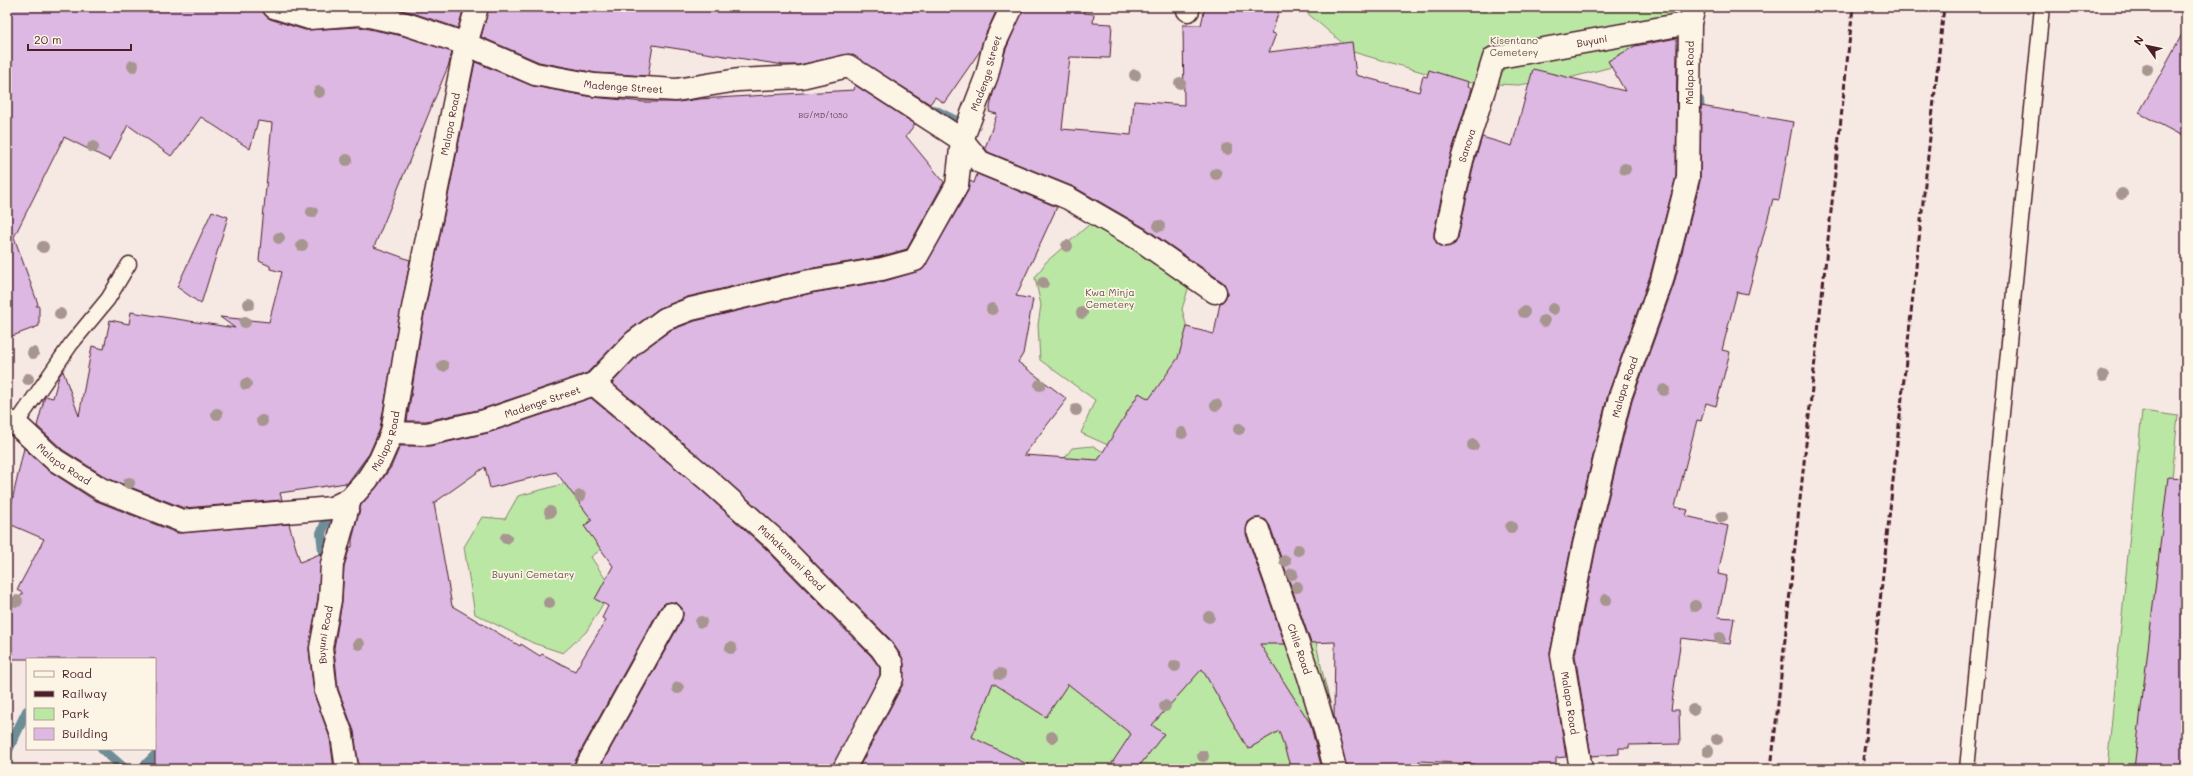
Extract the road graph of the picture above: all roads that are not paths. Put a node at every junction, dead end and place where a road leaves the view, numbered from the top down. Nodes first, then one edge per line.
1 (274, 7) edge
2 (477, 7) edge
3 (1012, 7) edge
4 (2042, 7) edge
5 (1692, 15) edge
6 (466, 44) junction
7 (1494, 58) joint
8 (962, 140) junction
9 (1446, 235) dead end
10 (129, 264) dead end
11 (1215, 292) dead end
12 (594, 384) junction
13 (11, 423) edge
14 (392, 433) junction
15 (350, 499) junction
16 (1258, 530) dead end
17 (671, 614) dead end
18 (347, 769) edge
19 (586, 769) edge
20 (844, 769) edge
21 (1336, 769) edge
22 (1581, 769) edge
23 (1967, 769) edge

1 - 6 street, Madenge Street
2 - 6 street, Malapa Road
3 - 8 street, Madenge Street
4 - 23 lane
5 - 7 street, Buyuni
5 - 22 street, Malapa Road
6 - 8 street, Madenge Street
6 - 14 street, Malapa Road
7 - 9 street, Sanova
8 - 11 street
8 - 12 street, Madenge Street
10 - 13 lane
12 - 14 street, Madenge Street
12 - 20 street, Mahakamani Road
13 - 15 street, Malapa Road
14 - 15 street, Malapa Road
15 - 18 street, Buyuni Road
16 - 21 street, Chile Road
17 - 19 street

